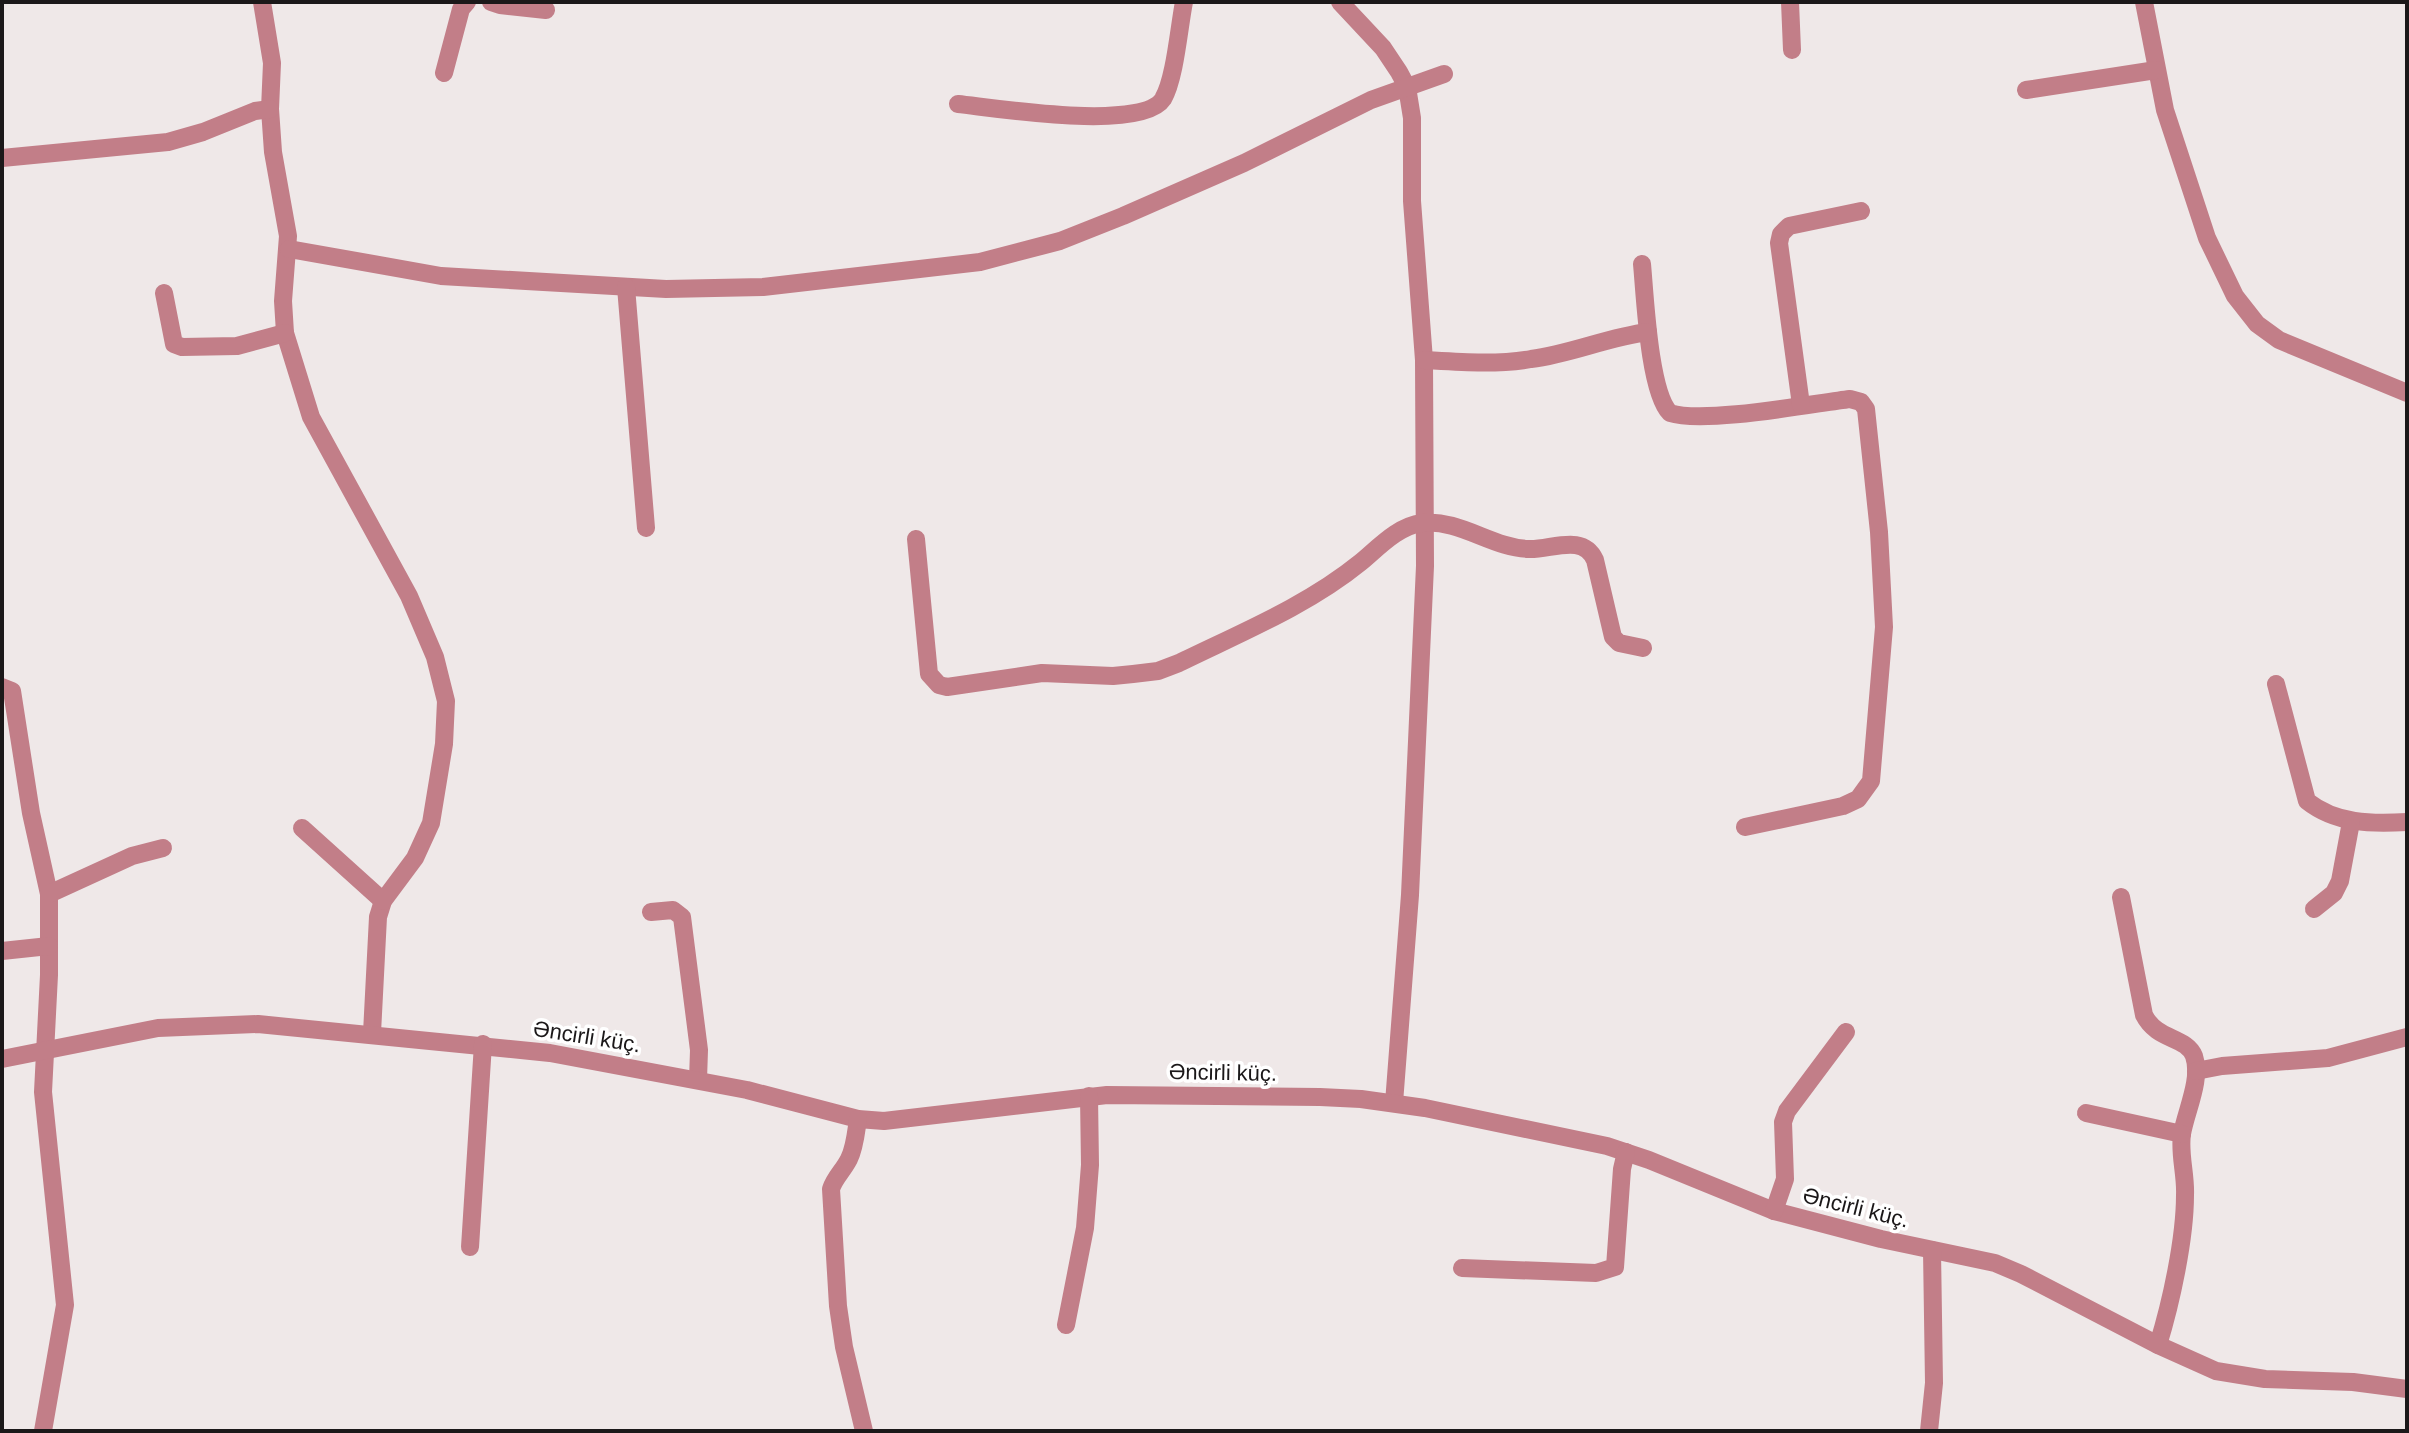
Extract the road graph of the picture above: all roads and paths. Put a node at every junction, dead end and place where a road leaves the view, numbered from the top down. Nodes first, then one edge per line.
1 (262, 2) edge
2 (467, 2) edge
3 (491, 2) edge
4 (1184, 2) edge
5 (1340, 2) edge
6 (1790, 2) edge
7 (2144, 2) edge
8 (546, 10) dead end
9 (1792, 50) dead end
10 (2156, 70) junction
11 (444, 73) dead end
12 (1444, 74) dead end
13 (1407, 87) junction
14 (2026, 90) dead end
15 (958, 104) dead end
16 (270, 109) junction
17 (2, 158) edge
18 (1861, 211) dead end
19 (289, 249) junction
20 (1642, 264) dead end
21 (626, 287) junction
22 (164, 293) dead end
23 (1648, 332) junction
24 (285, 333) junction
25 (1424, 360) junction
26 (2407, 393) edge
27 (1801, 405) junction
28 (1425, 523) junction
29 (646, 528) dead end
30 (916, 539) dead end
31 (1643, 648) dead end
32 (2276, 684) dead end
33 (2, 687) edge
34 (2351, 822) junction
35 (2407, 822) edge
36 (1745, 827) dead end
37 (302, 828) dead end
38 (163, 848) dead end
39 (49, 894) junction
40 (2121, 897) dead end
41 (383, 901) junction
42 (2314, 909) dead end
43 (651, 912) dead end
44 (49, 946) junction
45 (2, 951) edge
46 (1846, 1032) dead end
47 (372, 1033) junction
48 (2407, 1037) edge
49 (483, 1044) junction
50 (44, 1051) junction
51 (2, 1059) edge
52 (2196, 1071) junction
53 (698, 1080) junction
54 (1089, 1096) junction
55 (1394, 1103) junction
56 (2086, 1113) dead end
57 (858, 1119) junction
58 (2182, 1134) junction
59 (1626, 1152) junction
60 (1774, 1211) junction
61 (470, 1247) dead end
62 (1932, 1250) junction
63 (1462, 1268) dead end
64 (1066, 1325) dead end
65 (2158, 1345) junction
66 (2407, 1389) edge
67 (43, 1431) edge
68 (864, 1431) edge
69 (1929, 1431) edge

1 - 16 street
2 - 11 street
3 - 8 street
4 - 15 street
5 - 13 street
6 - 9 street
7 - 10 street
10 - 14 street
10 - 26 street
12 - 13 street
13 - 21 street
13 - 25 street
16 - 17 street
16 - 19 street
18 - 27 street
19 - 21 street
19 - 24 street
20 - 23 street
21 - 29 street
22 - 24 street
23 - 25 street
23 - 27 street
24 - 41 street
25 - 28 street
27 - 36 street
28 - 30 street
28 - 31 street
28 - 55 street
32 - 34 street
33 - 39 street
34 - 35 street
34 - 42 street
37 - 41 street
38 - 39 street
39 - 44 street
40 - 52 street
41 - 47 street
43 - 53 street
44 - 45 street
44 - 50 street
46 - 60 street
47 - 49 street, Əncirli küç.
47 - 50 street, Əncirli küç.
48 - 52 street
49 - 53 street, Əncirli küç.
49 - 61 street
50 - 51 street, Əncirli küç.
50 - 67 street
52 - 58 street
53 - 57 street, Əncirli küç.
54 - 55 street, Əncirli küç.
54 - 57 street, Əncirli küç.
54 - 64 street
55 - 59 street, Əncirli küç.
56 - 58 street
57 - 68 street
58 - 65 street
59 - 60 street, Əncirli küç.
59 - 63 street
60 - 62 street, Əncirli küç.
62 - 65 street, Əncirli küç.
62 - 69 street
65 - 66 street, Əncirli küç.

